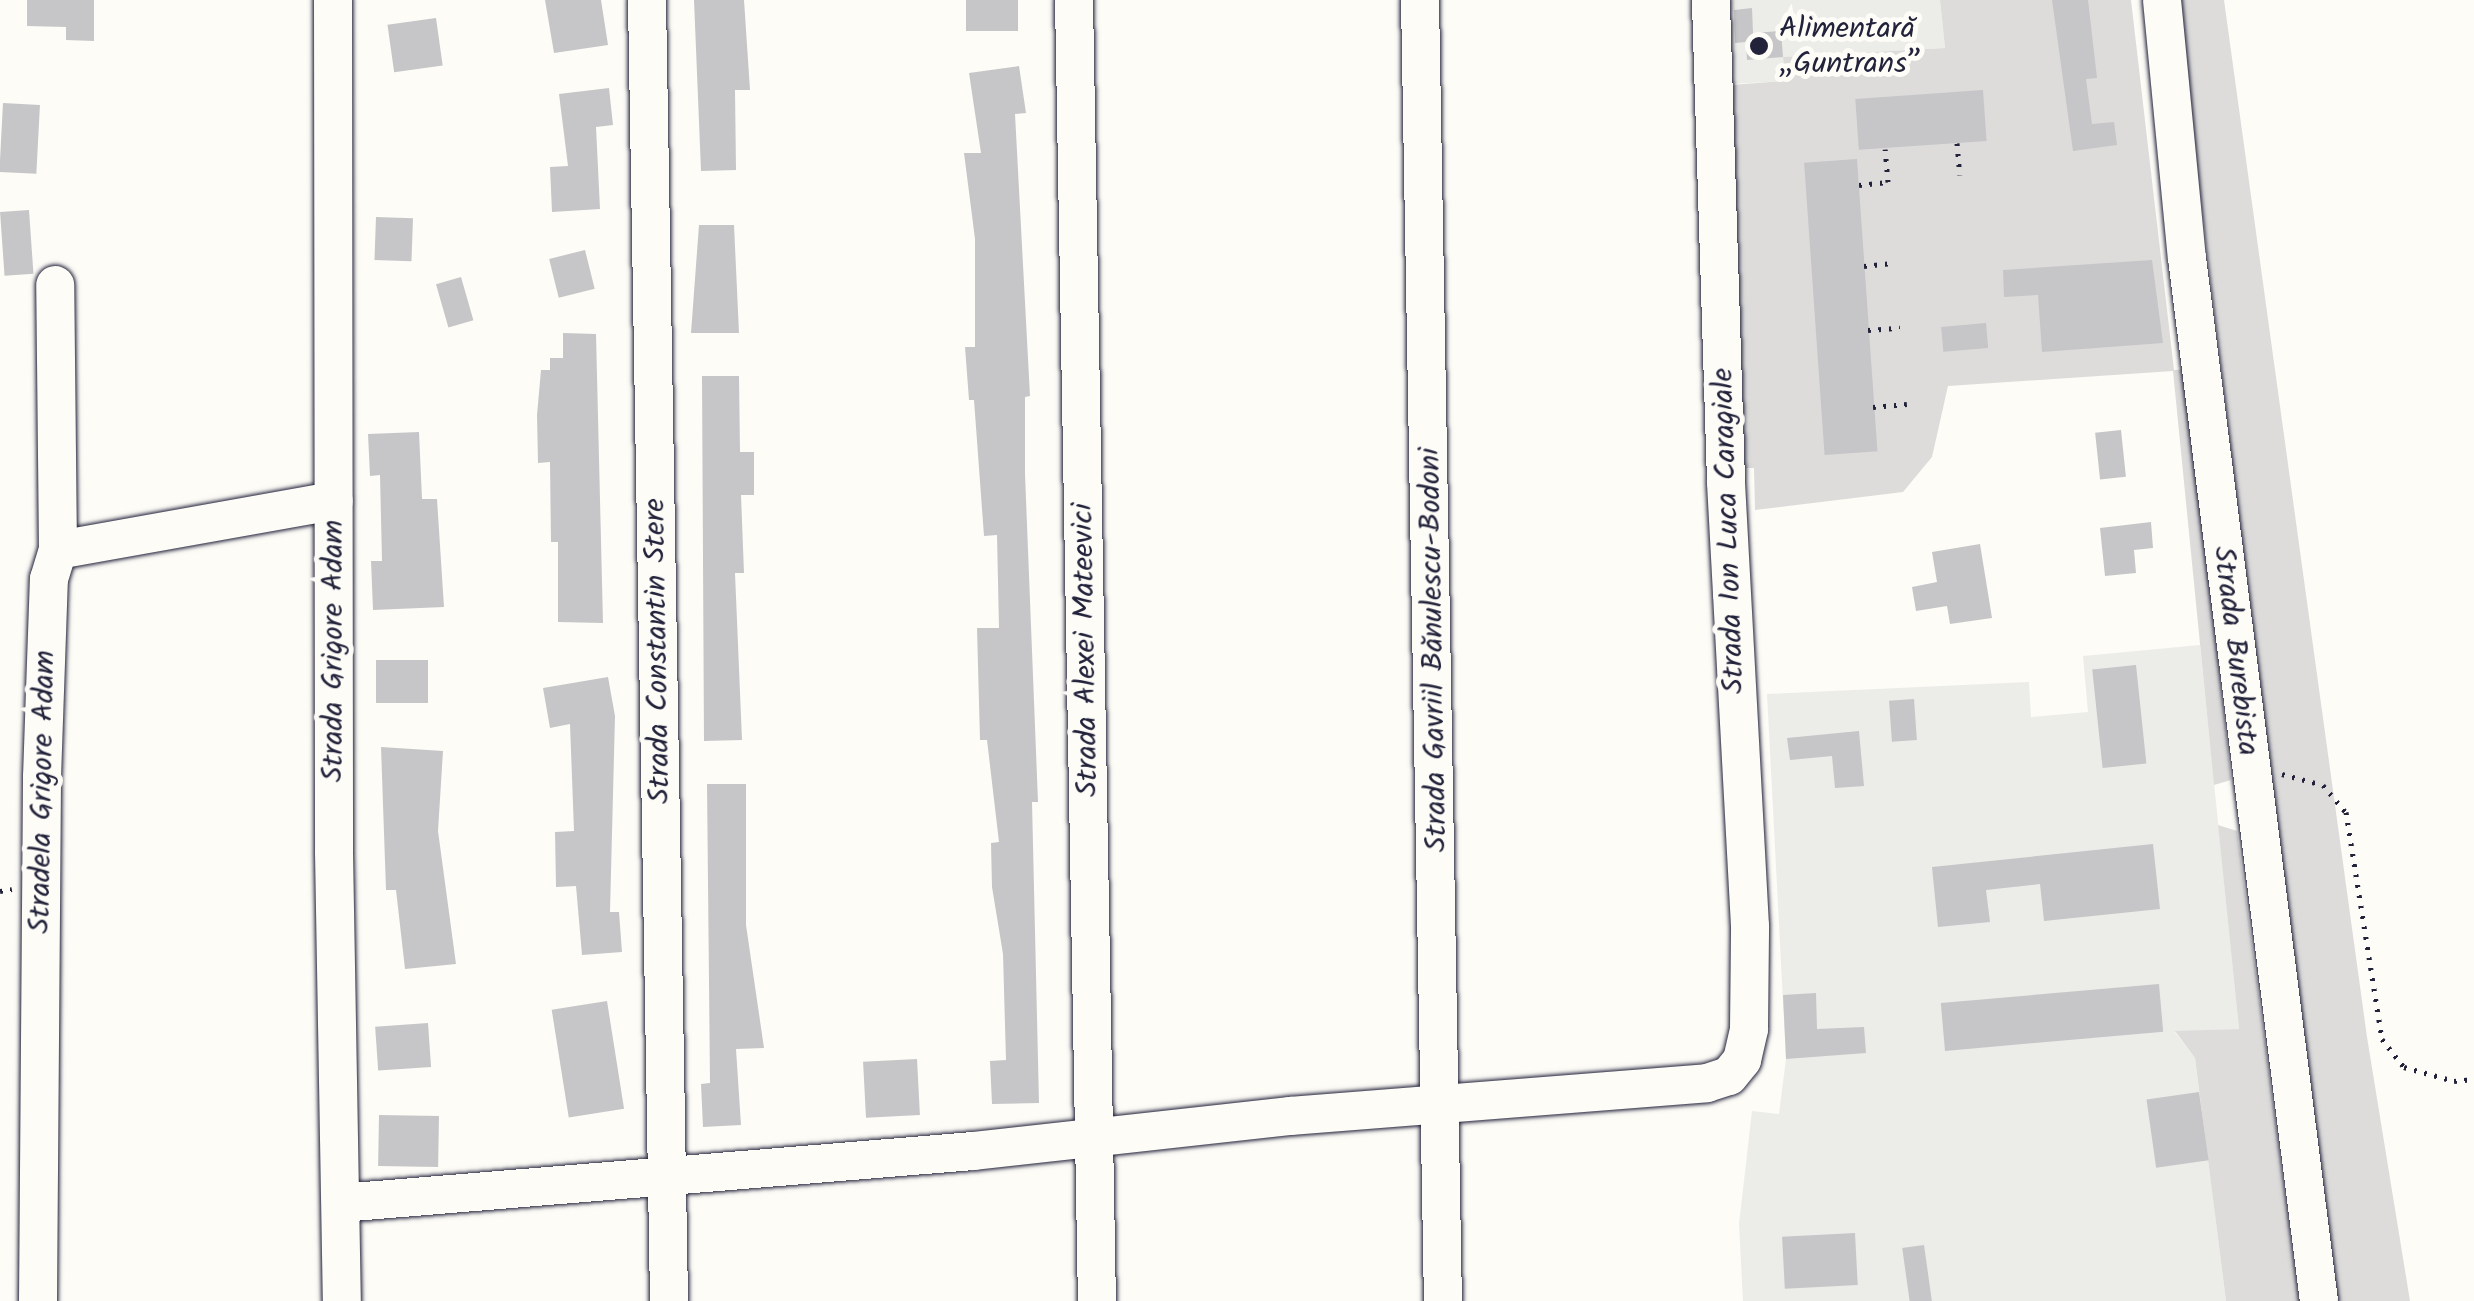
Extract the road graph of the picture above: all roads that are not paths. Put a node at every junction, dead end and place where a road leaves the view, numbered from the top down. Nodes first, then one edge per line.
1 (333, 0) edge
2 (647, 0) edge
3 (1074, 0) edge
4 (1420, 0) edge
5 (1711, 0) edge
6 (2162, 0) edge
7 (55, 285) dead end
8 (334, 501) junction
9 (58, 550) junction
10 (1442, 1104) junction
11 (1095, 1138) junction
12 (665, 1178) junction
13 (342, 1202) junction
14 (38, 1301) edge
15 (342, 1301) edge
16 (669, 1301) edge
17 (1097, 1301) edge
18 (1443, 1301) edge
19 (2318, 1301) edge

1 - 8 street, Strada Grigore Adam
2 - 12 street, Strada Constantin Stere
3 - 11 street, Strada Alexei Mateevici
4 - 10 street, Strada Gavriil Bănulescu-Bodoni
5 - 10 street, Strada Ion Luca Caragiale
6 - 19 street, Strada Burebista
7 - 9 street, Stradela Grigore Adam
8 - 9 street
8 - 13 street, Strada Grigore Adam
9 - 14 street, Stradela Grigore Adam
10 - 11 street
10 - 18 street, Strada Gavriil Bănulescu-Bodoni
11 - 12 street
11 - 17 street, Strada Alexei Mateevici
12 - 13 street
12 - 16 street, Strada Constantin Stere
13 - 15 street, Strada Grigore Adam

